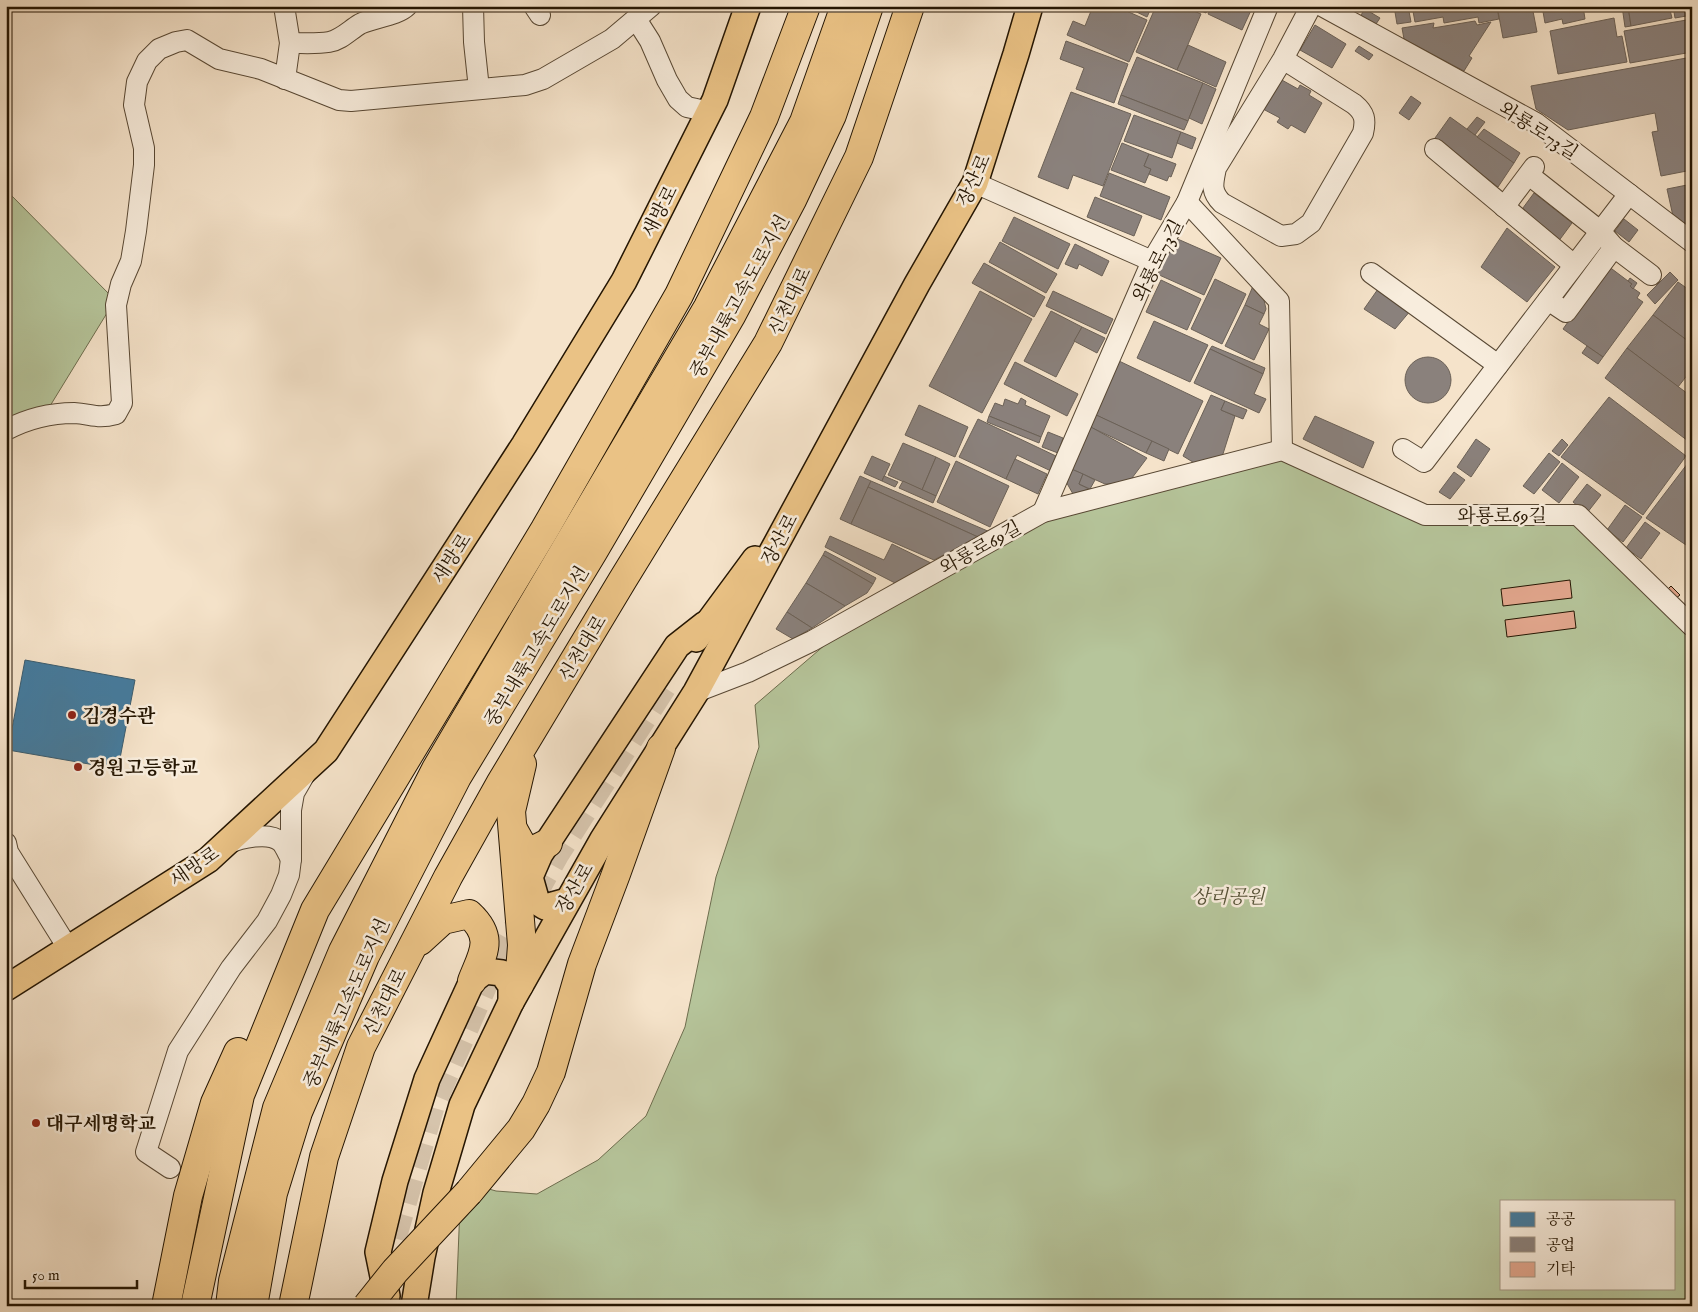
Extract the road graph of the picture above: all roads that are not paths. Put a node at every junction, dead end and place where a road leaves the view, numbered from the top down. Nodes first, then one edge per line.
1 (284, 6) edge
2 (407, 6) edge
3 (473, 6) edge
4 (748, 6) edge
5 (806, 6) edge
6 (845, 6) edge
7 (869, 6) edge
8 (910, 6) edge
9 (1030, 6) edge
10 (1268, 6) edge
11 (1311, 6) edge
12 (1322, 6) edge
13 (644, 12) edge
14 (290, 43) junction
15 (1283, 59) junction
16 (286, 79) junction
17 (479, 89) junction
18 (710, 112) junction
19 (1435, 150) dead end
20 (976, 183) junction
21 (1629, 194) junction
22 (1187, 202) junction
23 (1504, 207) junction
24 (1600, 231) junction
25 (1692, 242) edge
26 (1614, 248) junction
27 (1152, 261) junction
28 (1574, 265) junction
29 (1371, 273) dead end
30 (1651, 275) dead end
31 (1548, 300) junction
32 (1498, 366) junction
33 (6, 430) edge
34 (1402, 449) dead end
35 (1282, 450) junction
36 (801, 499) junction
37 (1043, 512) junction
38 (705, 624) junction
39 (1692, 626) edge
40 (685, 655) dead end
41 (696, 692) junction
42 (530, 735) junction
43 (661, 748) junction
44 (312, 764) junction
45 (513, 829) junction
46 (6, 843) edge
47 (548, 843) junction
48 (225, 845) junction
49 (291, 859) junction
50 (567, 902) junction
51 (315, 910) junction
52 (68, 948) junction
53 (411, 949) junction
54 (472, 981) junction
55 (6, 988) edge
56 (515, 994) junction
57 (170, 1168) dead end
58 (394, 1238) tunnel mouth
59 (380, 1302) edge
60 (166, 1306) edge
61 (195, 1306) edge
62 (230, 1306) edge
63 (253, 1306) edge
64 (293, 1306) edge
65 (414, 1306) edge

1 - 14 street
2 - 14 street
3 - 17 street
4 - 18 main road, 새방로
5 - 51 highway
6 - 62 highway, 중부내륙고속도로지선
7 - 63 highway, 중부내륙고속도로지선
8 - 42 highway, 신천대로
9 - 20 main road, 장산로
10 - 22 street, 와룡로73길
11 - 15 street
12 - 21 street, 와룡로73길
13 - 17 street
13 - 18 street
14 - 16 street
15 - 15 street
16 - 17 street
16 - 33 street
18 - 44 main road, 새방로
19 - 23 street
20 - 27 street
20 - 36 main road, 장산로
21 - 24 street
21 - 25 street, 와룡로73길
22 - 27 street, 와룡로73길
22 - 35 street
23 - 24 street
23 - 28 street
24 - 26 street
24 - 28 street
26 - 30 street
26 - 31 street
27 - 37 street, 와룡로73길
28 - 31 street
29 - 32 street
31 - 32 street
32 - 34 street
35 - 37 street, 와룡로69길
35 - 39 street, 와룡로69길
36 - 38 main road, 장산로
36 - 41 main road, 장산로
37 - 41 street, 와룡로69길
38 - 40 main road, 장산로
38 - 47 main road
41 - 43 main road, 장산로
42 - 45 highway
42 - 53 highway, 신천대로
43 - 50 main road, 장산로
43 - 59 highway, bridge
44 - 48 main road, 새방로
44 - 49 street
45 - 47 highway
45 - 56 highway
46 - 52 street
47 - 50 main road
48 - 49 street
48 - 52 main road, 새방로
49 - 57 street
50 - 56 main road, 장산로
51 - 60 highway
51 - 61 highway
52 - 55 main road, 새방로
53 - 54 highway
53 - 64 highway, 신천대로
54 - 56 main road
54 - 59 main road
56 - 65 main road, 장산로
58 - 59 main road

